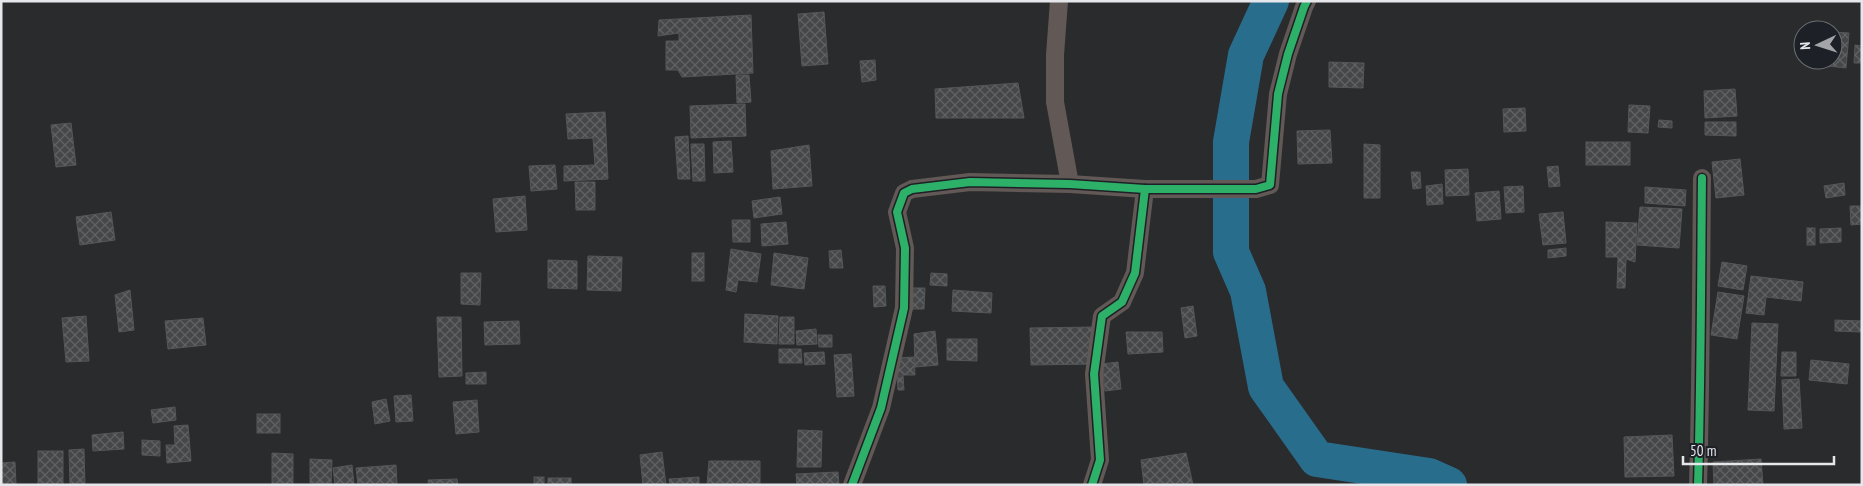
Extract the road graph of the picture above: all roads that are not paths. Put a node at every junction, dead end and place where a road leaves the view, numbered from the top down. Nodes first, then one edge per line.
1 (1059, 1) edge
2 (1307, 1) edge
3 (1702, 178) dead end
4 (1070, 184) junction
5 (1145, 189) junction
6 (852, 485) edge
7 (1092, 485) edge
8 (1698, 485) edge

1 - 4 street
2 - 5 street
3 - 8 street
4 - 5 street
4 - 6 street
5 - 7 street

